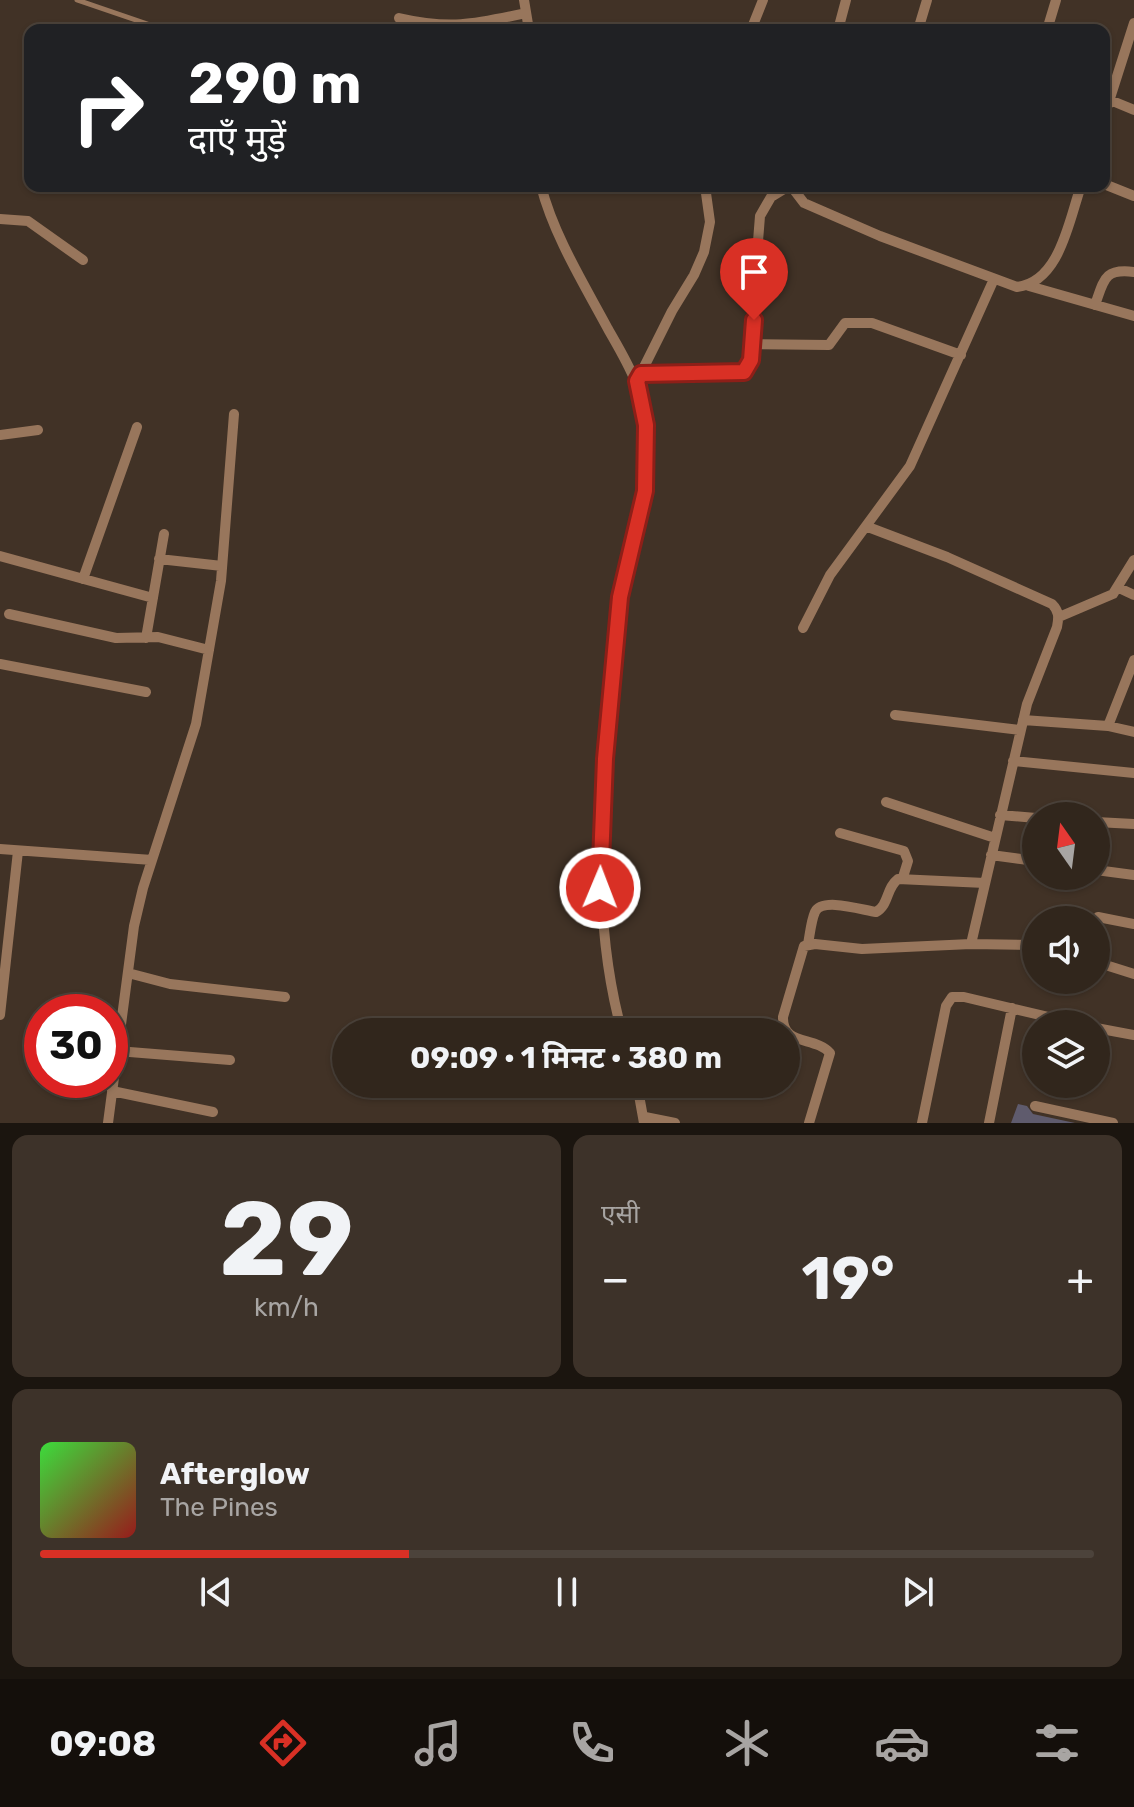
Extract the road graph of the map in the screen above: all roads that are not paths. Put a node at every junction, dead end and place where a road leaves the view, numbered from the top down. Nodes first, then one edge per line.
1 (77, 0) edge
2 (524, 0) edge
3 (763, 0) edge
4 (846, 0) edge
5 (927, 0) edge
6 (1056, 0) edge
7 (526, 13) junction
8 (399, 18) dead end
9 (1134, 23) edge
10 (147, 24) edge
11 (424, 24) edge
12 (465, 24) edge
13 (528, 24) edge
14 (753, 24) edge
15 (840, 24) edge
16 (920, 24) edge
17 (1049, 24) edge
18 (1110, 100) joint
19 (1134, 110) edge
20 (1110, 186) edge
21 (543, 192) edge
22 (706, 192) edge
23 (780, 192) edge
24 (795, 192) edge
25 (1079, 192) edge
26 (1134, 196) edge
27 (0, 219) edge
28 (83, 260) dead end
29 (1134, 272) edge
30 (994, 279) junction
31 (1029, 286) junction
32 (1095, 305) junction
33 (1134, 316) edge
34 (752, 344) junction
35 (961, 355) junction
36 (639, 377) junction
37 (234, 414) dead end
38 (137, 427) dead end
39 (38, 430) dead end
40 (0, 435) edge
41 (868, 527) junction
42 (164, 534) dead end
43 (0, 556) edge
44 (159, 559) junction
45 (1134, 560) edge
46 (222, 566) junction
47 (83, 579) junction
48 (1119, 588) junction
49 (1134, 595) edge
50 (153, 598) junction
51 (9, 614) dead end
52 (1059, 617) junction
53 (803, 628) dead end
54 (146, 638) junction
55 (209, 650) junction
56 (1134, 660) edge
57 (0, 664) edge
58 (146, 692) dead end
59 (895, 715) dead end
60 (1022, 725) junction
61 (1108, 726) junction
62 (1134, 732) edge
63 (1013, 761) junction
64 (1134, 773) edge
65 (886, 802) dead end
66 (1000, 815) junction
67 (1022, 817) edge
68 (1110, 823) edge
69 (1134, 824) edge
70 (840, 833) dead end
71 (995, 838) junction
72 (0, 849) edge
73 (18, 851) junction
74 (991, 855) junction
75 (1022, 859) edge
76 (152, 860) junction
77 (1110, 872) edge
78 (1134, 875) edge
79 (903, 877) junction
80 (985, 883) junction
81 (1110, 919) edge
82 (1134, 924) edge
83 (808, 944) junction
84 (971, 944) junction
85 (1022, 945) edge
86 (1110, 966) edge
87 (128, 973) junction
88 (1134, 974) edge
89 (125, 994) edge
90 (285, 997) dead end
91 (1012, 1008) junction
92 (1022, 1010) edge
93 (0, 1015) edge
94 (618, 1018) edge
95 (1110, 1031) edge
96 (1134, 1035) edge
97 (128, 1052) edge
98 (230, 1060) dead end
99 (128, 1094) edge
100 (111, 1098) edge
101 (640, 1098) edge
102 (1035, 1106) dead end
103 (213, 1112) dead end
104 (644, 1120) edge
105 (108, 1123) edge
106 (675, 1123) edge
107 (809, 1123) edge
108 (922, 1123) edge
109 (989, 1123) edge
110 (1113, 1123) edge

1 - 10 lane
2 - 7 street
3 - 14 street
4 - 15 street
5 - 16 street
6 - 17 street
7 - 12 street
7 - 13 street
8 - 11 street
9 - 18 street
18 - 19 street
20 - 26 street
21 - 36 street
22 - 36 street
23 - 34 street
24 - 30 street
25 - 31 street
27 - 28 street
29 - 32 street
30 - 31 street
30 - 35 street
31 - 32 street
32 - 33 street
34 - 35 street
34 - 36 street
35 - 41 street
36 - 94 street
37 - 46 street
38 - 47 street
39 - 40 street
41 - 52 street
41 - 53 street
42 - 44 street
43 - 47 street
44 - 46 street
44 - 50 street
45 - 48 street
46 - 55 street
47 - 50 street
48 - 49 street
48 - 52 street
50 - 54 street
51 - 54 street
52 - 60 street
54 - 55 street
55 - 76 street
56 - 61 street
57 - 58 street
59 - 60 street
60 - 61 street
60 - 63 street
61 - 62 street
63 - 64 street
63 - 66 street
65 - 71 street
66 - 67 street
66 - 71 street
68 - 69 street
70 - 79 street
71 - 74 street
72 - 73 street
73 - 76 street
73 - 93 street
74 - 75 street
74 - 80 street
76 - 87 street
77 - 78 street
79 - 80 street
79 - 83 street
80 - 84 street
81 - 82 street
83 - 84 street
83 - 107 street
84 - 85 street
86 - 88 street
87 - 89 street
87 - 90 street
91 - 92 street
91 - 108 street
91 - 109 street
95 - 96 street
97 - 98 street
99 - 103 street
100 - 105 street
101 - 104 street
102 - 110 street
104 - 106 street

